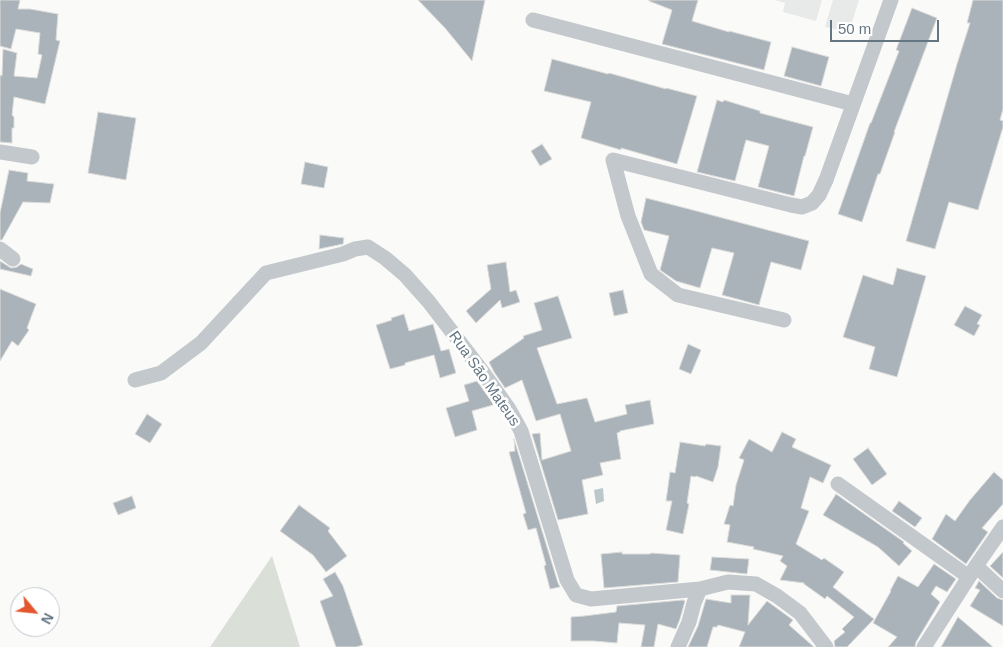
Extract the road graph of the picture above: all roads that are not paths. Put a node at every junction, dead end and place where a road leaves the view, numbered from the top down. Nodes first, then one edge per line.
1 (891, 0) edge
2 (533, 20) dead end
3 (853, 104) junction
4 (0, 152) edge
5 (32, 157) dead end
6 (0, 249) edge
7 (13, 259) dead end
8 (784, 320) dead end
9 (135, 380) dead end
10 (838, 484) dead end
11 (1003, 527) edge
12 (973, 571) junction
13 (700, 589) junction
14 (1003, 591) edge
15 (678, 647) edge
16 (826, 647) edge
17 (924, 647) edge

1 - 3 street
2 - 3 street
3 - 8 street
4 - 5 street
6 - 7 street
9 - 13 street, Rua São Mateus
10 - 12 street
11 - 12 street
12 - 14 street
12 - 17 street
13 - 15 street
13 - 16 street, Rua São Mateus

